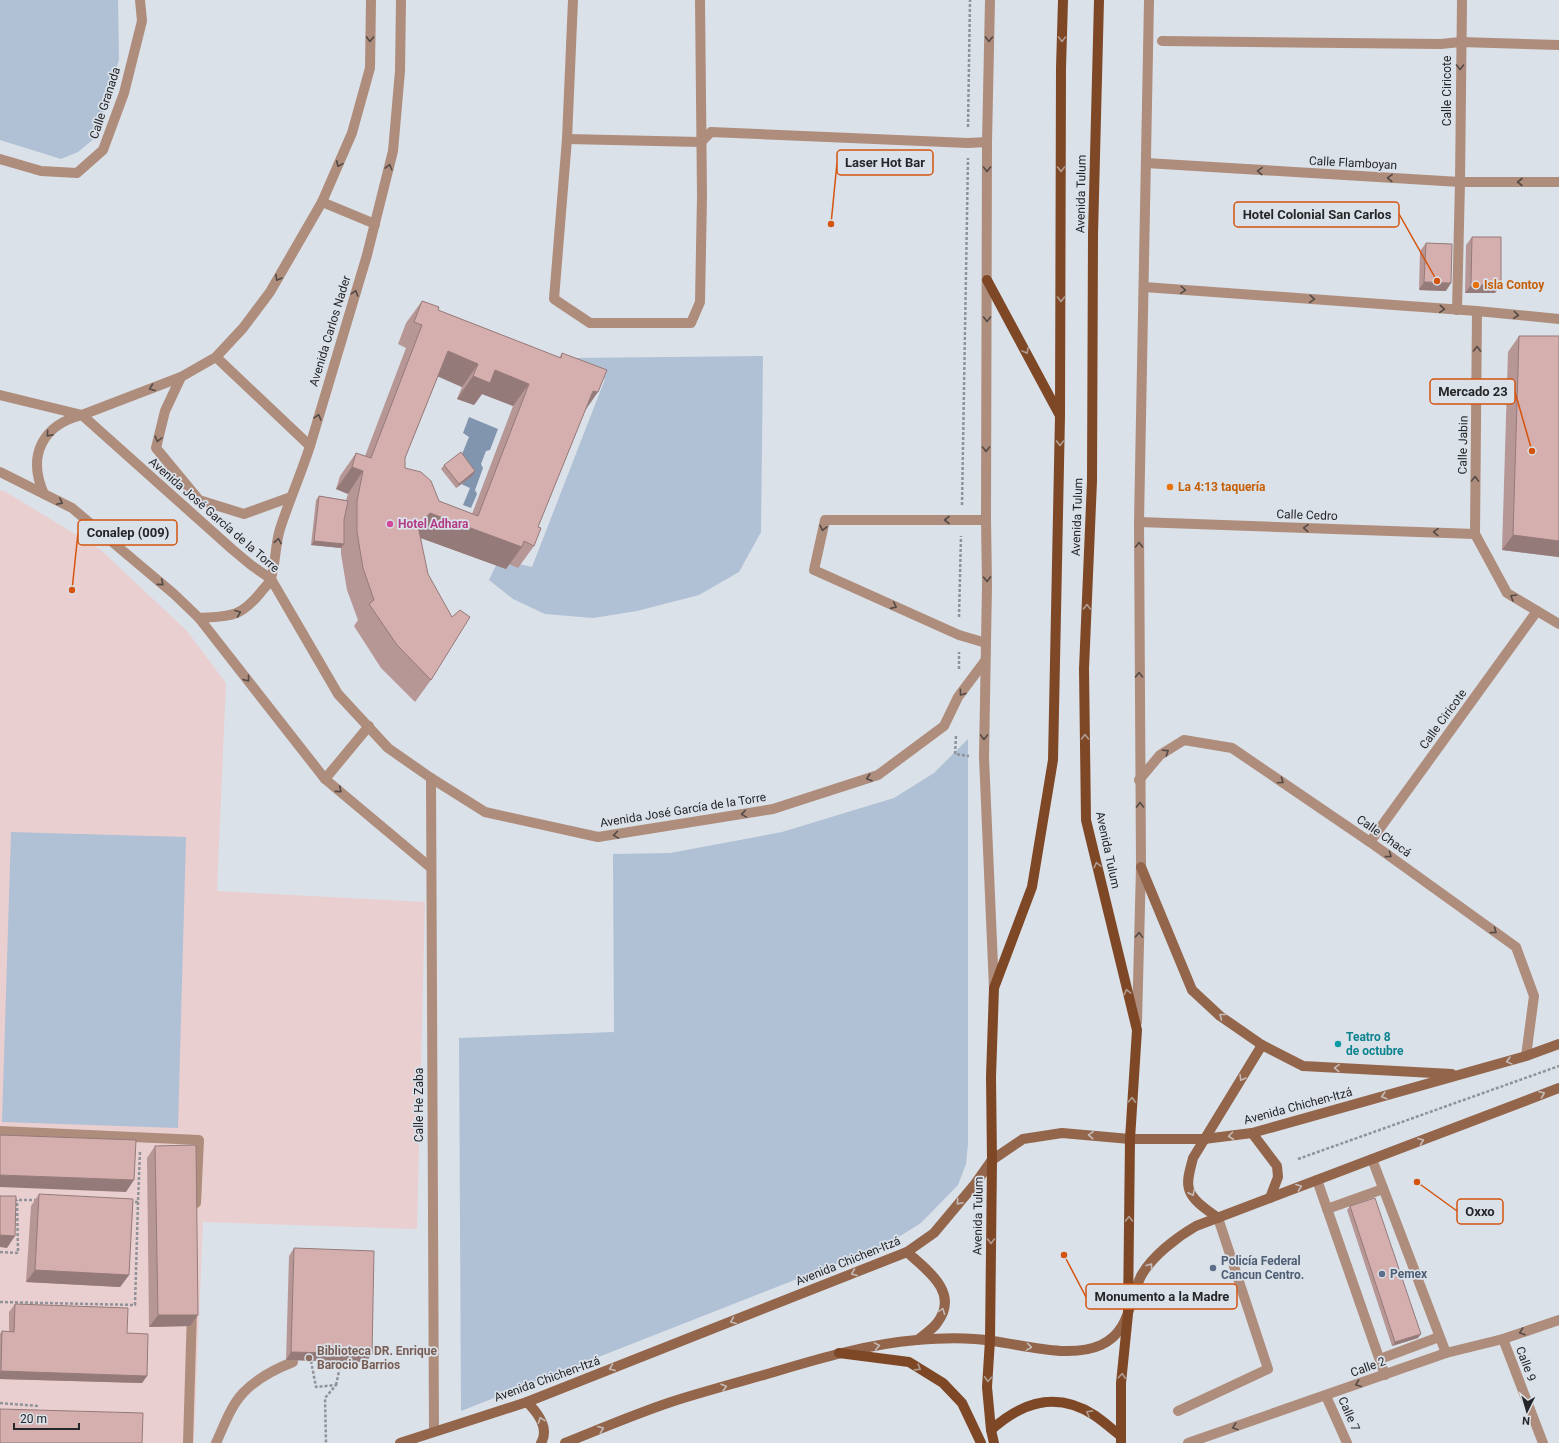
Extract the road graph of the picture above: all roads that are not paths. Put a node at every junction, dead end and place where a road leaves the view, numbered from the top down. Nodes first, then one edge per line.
1 (140, 0) edge
2 (371, 0) edge
3 (401, 0) edge
4 (573, 0) edge
5 (700, 0) edge
6 (990, 0) edge
7 (1063, 0) edge
8 (1100, 0) edge
9 (1149, 0) edge
10 (1462, 0) edge
11 (1162, 41) dead end
12 (1460, 42) junction
13 (1559, 45) edge
14 (567, 139) junction
15 (701, 142) junction
16 (987, 142) junction
17 (0, 158) edge
18 (1146, 164) junction
19 (1460, 182) junction
20 (1559, 182) edge
21 (322, 202) junction
22 (375, 224) junction
23 (987, 280) junction
24 (1144, 287) junction
25 (1458, 310) junction
26 (1477, 311) junction
27 (1559, 319) edge
28 (216, 357) junction
29 (181, 377) junction
30 (0, 395) edge
31 (82, 415) junction
32 (1060, 416) junction
33 (310, 446) junction
34 (0, 472) edge
35 (44, 494) junction
36 (291, 497) junction
37 (986, 520) junction
38 (1139, 522) junction
39 (1475, 534) junction
40 (271, 579) junction
41 (1537, 611) junction
42 (199, 618) junction
43 (1559, 624) edge
44 (986, 643) junction
45 (985, 661) junction
46 (369, 726) junction
47 (431, 778) junction
48 (325, 779) junction
49 (1139, 780) junction
50 (1370, 842) junction
51 (430, 867) junction
52 (1141, 867) junction
53 (994, 988) junction
54 (1137, 1030) junction
55 (1559, 1044) edge
56 (1262, 1045) junction
57 (1526, 1056) junction
58 (1460, 1074) junction
59 (1559, 1088) edge
60 (0, 1131) edge
61 (1252, 1133) junction
62 (1130, 1139) junction
63 (1204, 1139) junction
64 (1372, 1159) junction
65 (992, 1160) junction
66 (1317, 1180) junction
67 (1383, 1189) junction
68 (1270, 1198) junction
69 (1327, 1209) junction
70 (196, 1212) edge
71 (1218, 1218) junction
72 (907, 1252) junction
73 (193, 1300) edge
74 (1128, 1314) junction
75 (1559, 1320) edge
76 (1439, 1337) junction
77 (1503, 1338) junction
78 (918, 1340) junction
79 (990, 1340) junction
80 (839, 1353) junction
81 (1446, 1353) junction
82 (1380, 1359) junction
83 (293, 1362) edge
84 (1385, 1375) junction
85 (1326, 1396) junction
86 (527, 1402) junction
87 (1178, 1411) dead end
88 (991, 1430) junction
89 (434, 1432) junction
90 (1121, 1439) edge
91 (188, 1443) edge
92 (216, 1443) edge
93 (400, 1443) edge
94 (541, 1443) edge
95 (565, 1443) edge
96 (981, 1443) edge
97 (994, 1443) edge
98 (1188, 1443) edge
99 (1347, 1443) edge
100 (1543, 1443) edge

1 - 17 street, Calle Granada
2 -> 21 street
22 -> 3 street, Avenida Carlos Nader
4 - 14 street
5 - 15 street
6 -> 16 street, Avenida Tulum
7 -> 32 main road, Avenida Tulum
54 -> 8 main road, Avenida Tulum
9 - 18 street, Avenida Tulum
10 - 12 street, Calle Ciricote
11 - 12 street
12 - 13 street
12 -> 19 street, Calle Ciricote
14 - 15 street
14 - 15 street
15 - 16 street
16 -> 23 street, Avenida Tulum
19 -> 18 street, Calle Flamboyan
18 - 24 street, Avenida Tulum
20 -> 19 street, Calle Flamboyan
19 - 25 street, Calle Ciricote
21 - 22 street
21 -> 28 street
33 -> 22 street, Avenida Carlos Nader
23 -> 32 main road
23 -> 37 street, Avenida Tulum
24 -> 25 street
24 - 38 street, Avenida Tulum
25 - 26 street
26 -> 27 street
39 -> 26 street, Calle Jabin
28 - 29 street
28 - 33 street
29 -> 31 street
29 -> 36 street
30 - 31 street, Avenida José García de la Torre
31 -> 35 street
31 - 40 street, Avenida José García de la Torre
32 -> 53 main road, Avenida Tulum
33 - 36 street, Avenida Carlos Nader
34 - 35 street
35 -> 42 street
40 -> 36 street, Avenida Carlos Nader
37 -> 44 street, Avenida Tulum
37 -> 44 street
39 -> 38 street, Calle Cedro
49 -> 38 street, Avenida Tulum
41 -> 39 street, Calle Jabin
42 -> 40 street, Avenida Carlos Nader
40 - 46 street, Avenida José García de la Torre
41 - 43 street, Calle Jabin
41 - 50 street, Calle Ciricote
42 -> 48 street
44 - 45 street, Avenida Tulum
45 -> 47 street, Avenida José García de la Torre
45 -> 53 street, Avenida Tulum
46 - 47 street, Avenida José García de la Torre
46 - 48 street
47 - 51 street, Calle He Zaba
48 -> 51 street
49 -> 50 street, Calle Chacá
52 -> 49 street, Avenida Tulum
50 -> 57 street, Calle Chacá
51 - 89 street, Calle He Zaba
54 -> 52 street, Avenida Tulum
56 -> 52 main road
53 - 65 main road, Avenida Tulum
62 -> 54 main road, Avenida Tulum
55 - 57 main road, Avenida Chichen-Itzá
58 -> 56 main road
56 -> 63 main road
57 -> 58 main road, Avenida Chichen-Itzá
58 -> 61 main road, Avenida Chichen-Itzá
64 -> 59 main road
60 - 70 street
61 -> 63 main road, Avenida Chichen-Itzá
61 - 68 main road
62 - 63 main road, Avenida Chichen-Itzá
62 -> 65 main road, Avenida Chichen-Itzá
74 -> 62 main road, Avenida Tulum
63 -> 71 main road
64 - 66 main road
64 - 67 street
65 -> 72 main road, Avenida Chichen-Itzá
65 -> 79 main road, Avenida Tulum
68 -> 66 main road
66 - 69 street
67 - 69 street
67 - 76 street
68 - 71 main road
69 - 82 street
74 -> 71 main road
71 - 87 street
78 -> 72 main road
72 -> 86 main road, Avenida Chichen-Itzá
73 - 91 street
79 -> 74 main road
90 -> 74 main road, Avenida Tulum
75 -> 77 street, Calle 2
76 - 81 street
76 - 82 street
77 - 81 street, Calle 2
77 - 100 street, Calle 9
78 - 79 main road
80 -> 78 main road
79 -> 88 main road, Avenida Tulum
95 -> 80 main road
80 -> 96 main road
81 - 84 street, Calle 2
82 - 84 street
83 - 92 street
84 -> 85 street, Calle 2
85 -> 98 street, Calle 2
85 - 99 street, Calle 7
86 - 89 main road, Avenida Chichen-Itzá
94 -> 86 main road
90 -> 88 main road
88 - 97 main road, Avenida Tulum
89 - 93 main road, Avenida Chichen-Itzá

